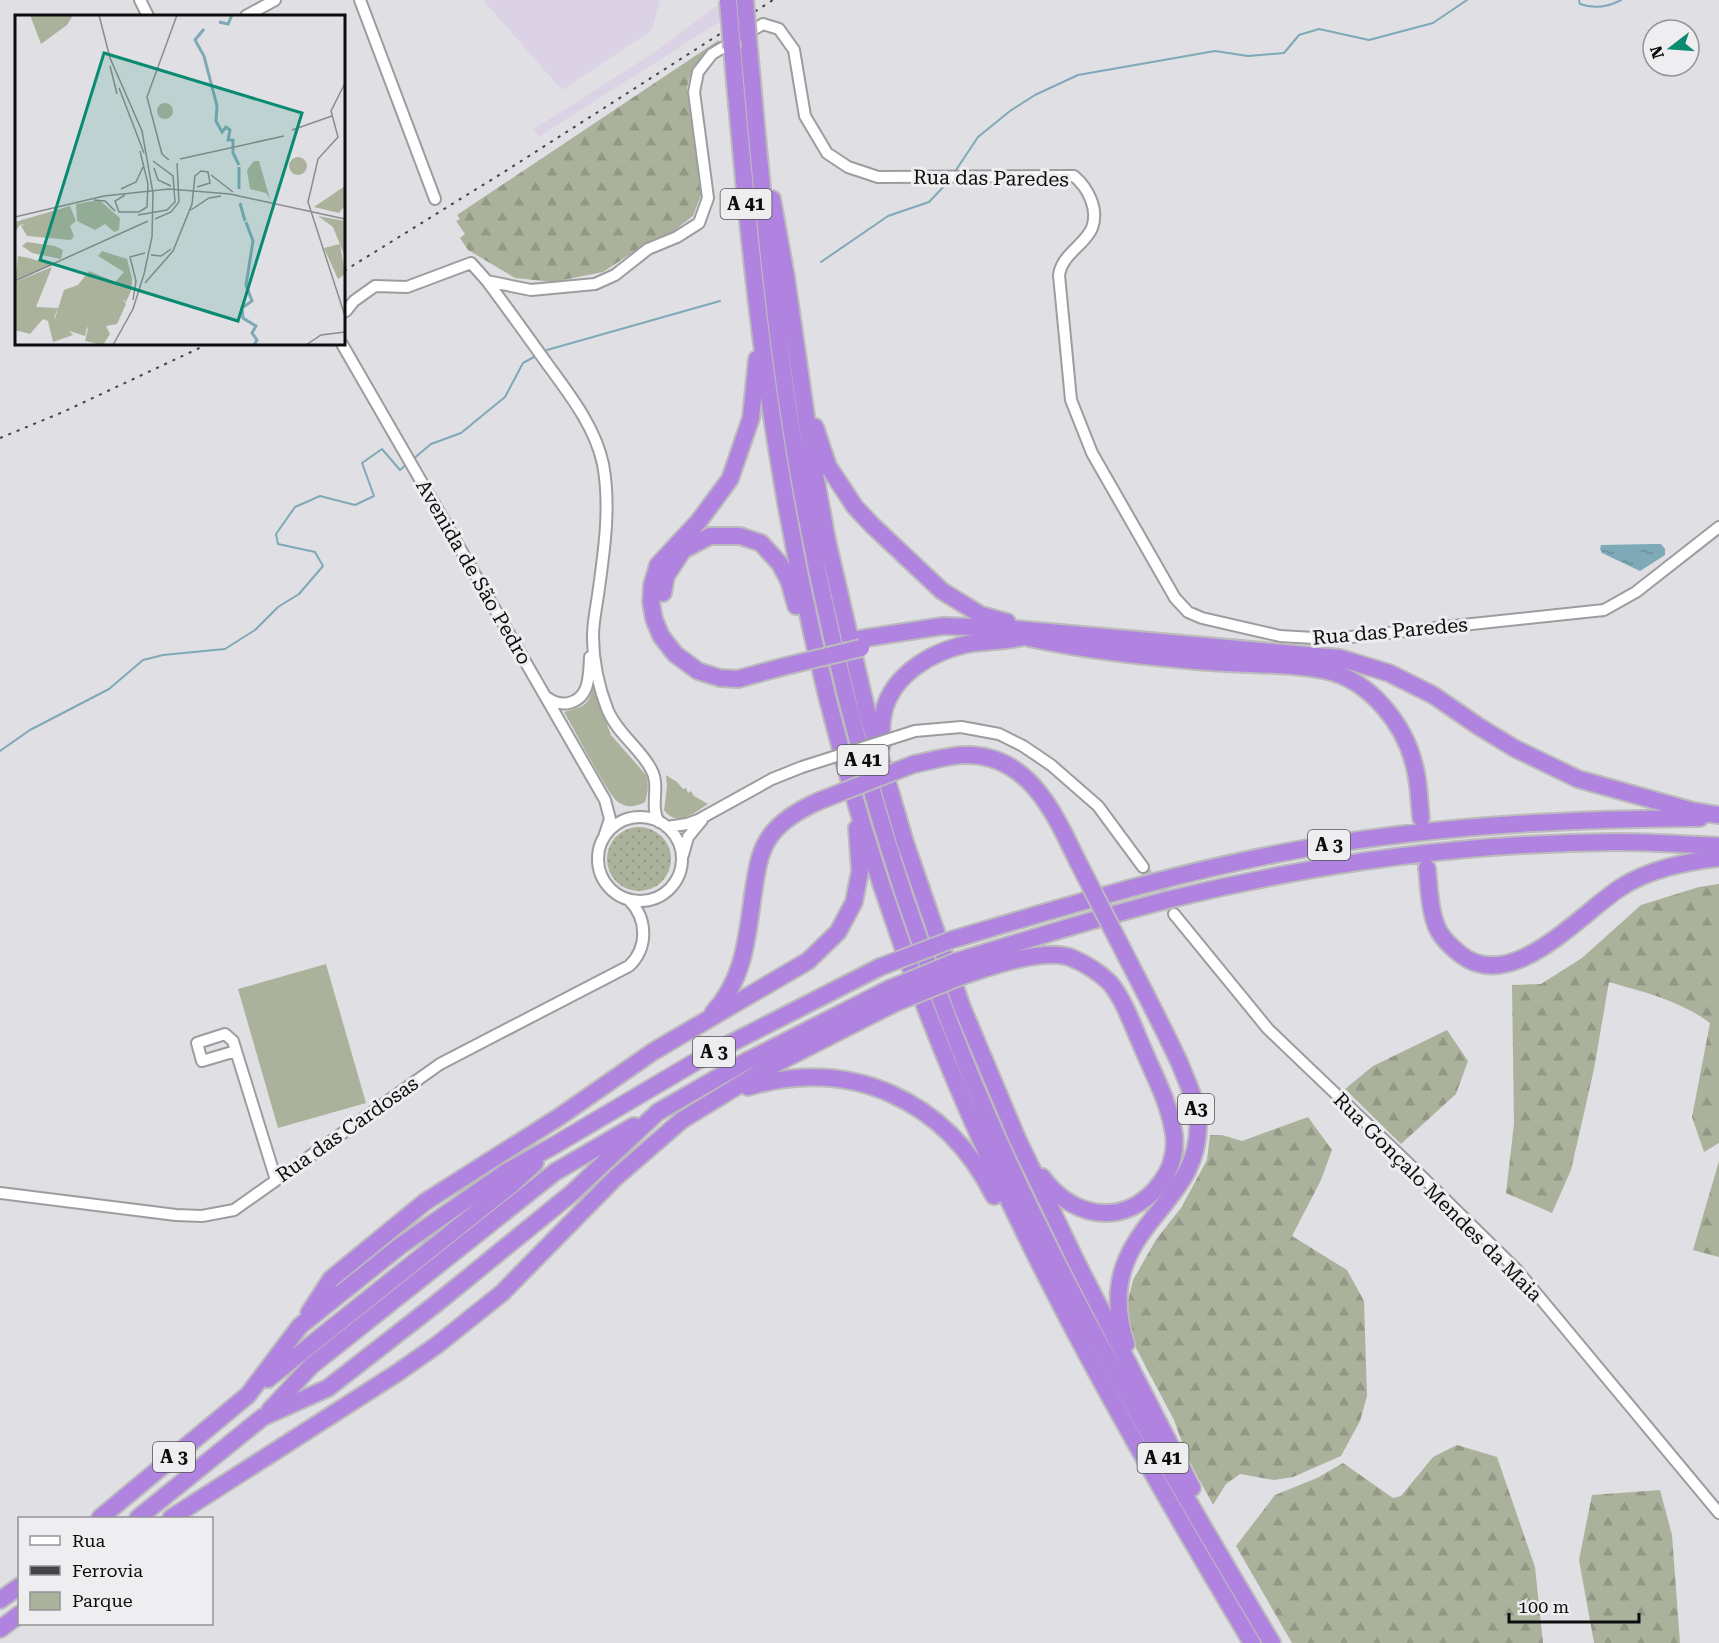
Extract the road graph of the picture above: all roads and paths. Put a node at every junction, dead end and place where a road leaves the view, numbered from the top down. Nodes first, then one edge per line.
1 (140, 0) edge
2 (275, 0) edge
3 (360, 0) edge
4 (728, 0) edge
5 (745, 0) edge
6 (148, 15) edge
7 (248, 15) edge
8 (756, 128) junction
9 (435, 199) dead end
10 (487, 281) junction
11 (346, 311) dead end
12 (759, 322) junction
13 (343, 345) edge
14 (800, 378) junction
15 (1719, 527) edge
16 (1047, 631) junction
17 (593, 633) junction
18 (813, 635) junction
19 (1023, 637) junction
20 (860, 643) junction
21 (780, 663) junction
22 (545, 696) junction
23 (889, 793) junction
24 (854, 795) junction
25 (656, 798) junction
26 (605, 800) junction
27 (710, 814) junction
28 (1719, 816) edge
29 (635, 818) junction
30 (1421, 818) dead end
31 (663, 824) junction
32 (604, 837) junction
33 (1719, 846) edge
34 (1719, 858) edge
35 (682, 861) junction
36 (1143, 867) tunnel mouth
37 (1427, 868) dead end
38 (659, 897) junction
39 (629, 900) junction
40 (1174, 914) tunnel mouth
41 (642, 923) junction
42 (960, 968) junction
43 (892, 996) junction
44 (704, 1023) junction
45 (236, 1050) dead end
46 (711, 1102) junction
47 (658, 1112) junction
48 (1017, 1138) junction
49 (553, 1146) junction
50 (276, 1180) junction
51 (0, 1193) edge
52 (1030, 1248) junction
53 (300, 1326) junction
54 (1137, 1379) junction
55 (248, 1395) junction
56 (263, 1418) junction
57 (1719, 1513) edge
58 (101, 1517) edge
59 (139, 1517) edge
60 (173, 1517) edge
61 (1223, 1561) junction
62 (18, 1587) edge
63 (0, 1600) edge
64 (18, 1616) edge
65 (0, 1629) edge
66 (1252, 1643) edge
67 (1272, 1643) edge

1 - 6 street
2 - 7 street
3 - 9 street
4 - 12 highway, A 41, bridge
5 - 8 highway, A 41, bridge
8 - 14 highway
8 - 61 highway, A 41
10 - 11 street
10 - 15 street, Rua das Paredes
10 - 17 street
12 - 18 highway, A 41
12 - 21 highway
13 - 22 street, Avenida de São Pedro
14 - 16 highway
14 - 23 highway
16 - 20 highway
16 - 28 highway
17 - 22 street
17 - 25 street
18 - 21 highway
18 - 24 highway, A 41
19 - 20 highway
19 - 23 highway
19 - 30 highway
20 - 21 highway, bridge
22 - 26 street, Avenida de São Pedro
23 - 48 highway
24 - 44 highway
24 - 52 highway, A 41
25 - 29 street
25 - 31 street
26 - 29 street, Avenida de São Pedro
26 - 32 street, Avenida de São Pedro
27 - 31 street
27 - 35 street
27 - 36 street, bridge
28 - 49 highway, A 3, bridge
29 - 31 street
29 - 32 street
31 - 35 street
32 - 39 street
33 - 42 highway, A 3
34 - 37 highway
35 - 38 street
38 - 39 street
38 - 41 street, Rua das Cardosas
39 - 41 street
40 - 57 street, Rua Gonçalo Mendes da Maia
41 - 50 street, Rua das Cardosas
42 - 43 highway, bridge
42 - 48 highway
43 - 46 highway
43 - 47 highway, A 3
44 - 53 highway
44 - 54 highway, A3, bridge
45 - 50 street
46 - 52 highway
46 - 60 highway
47 - 56 highway, A 3
47 - 56 highway, A 3
48 - 54 highway
49 - 53 highway, A 3
49 - 55 highway, A 3
50 - 51 street, Rua das Cardosas
52 - 66 highway, A 41
53 - 55 highway, A 3
54 - 61 highway
55 - 58 highway, A 3
56 - 59 highway, A 3
61 - 67 highway, A 41
62 - 63 highway
64 - 65 highway

